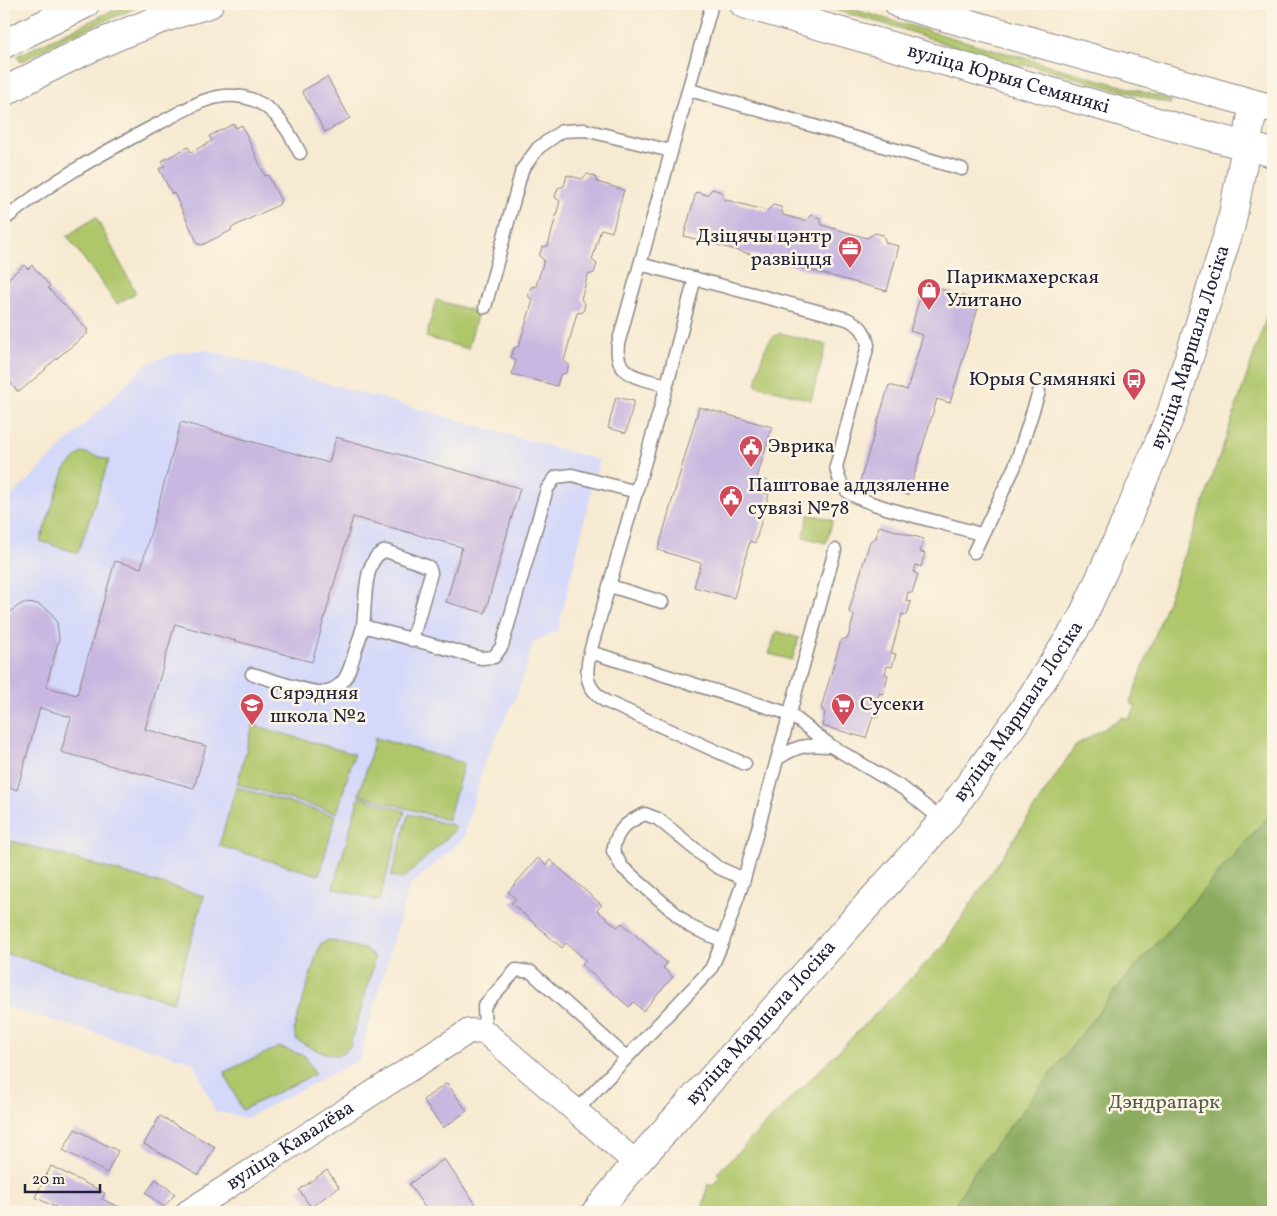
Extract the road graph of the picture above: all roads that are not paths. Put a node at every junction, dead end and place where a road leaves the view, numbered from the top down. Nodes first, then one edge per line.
1 (85, 4) edge
2 (209, 4) edge
3 (712, 4) edge
4 (744, 4) edge
5 (899, 4) edge
6 (4, 44) edge
7 (690, 90) junction
8 (4, 92) edge
9 (1264, 107) edge
10 (1245, 147) junction
11 (300, 152) dead end
12 (672, 152) junction
13 (1273, 153) edge
14 (962, 169) dead end
15 (4, 220) edge
16 (640, 264) junction
17 (695, 278) junction
18 (485, 307) dead end
19 (667, 385) junction
20 (1038, 392) dead end
21 (637, 492) junction
22 (982, 535) junction
23 (835, 550) dead end
24 (974, 552) dead end
25 (610, 586) junction
26 (662, 602) dead end
27 (363, 626) junction
28 (412, 640) junction
29 (590, 652) junction
30 (252, 674) dead end
31 (790, 714) junction
32 (831, 746) junction
33 (777, 759) junction
34 (745, 764) dead end
35 (943, 821) junction
36 (744, 879) junction
37 (723, 941) junction
38 (485, 1032) junction
39 (626, 1057) junction
40 (575, 1112) junction
41 (636, 1163) junction
42 (188, 1212) edge
43 (596, 1212) edge

1 - 6 main road
2 - 8 main road
3 - 7 lane
4 - 10 main road, вуліца Юрыя Семянякі
5 - 9 main road
7 - 12 lane
7 - 14 lane
9 - 10 main road, вуліца Маршала Лосіка
10 - 13 main road, вуліца Юрыя Семянякі
10 - 35 main road, вуліца Маршала Лосіка
11 - 15 lane
12 - 16 lane
12 - 18 lane
16 - 17 lane
16 - 19 lane
17 - 19 lane
17 - 22 lane
19 - 21 lane
20 - 22 lane
21 - 25 lane
21 - 28 lane
22 - 24 lane
23 - 31 lane
25 - 26 lane
25 - 29 lane
27 - 28 lane
27 - 28 lane
27 - 30 lane
29 - 31 lane
29 - 34 lane
31 - 32 lane
31 - 33 lane
32 - 33 lane
32 - 35 lane
33 - 36 lane
35 - 41 main road, вуліца Маршала Лосіка
36 - 37 lane
36 - 37 lane
37 - 39 lane
38 - 39 lane
38 - 40 street
38 - 42 street, вуліца Кавалёва
39 - 40 lane
40 - 41 street
41 - 43 main road, вуліца Маршала Лосіка

